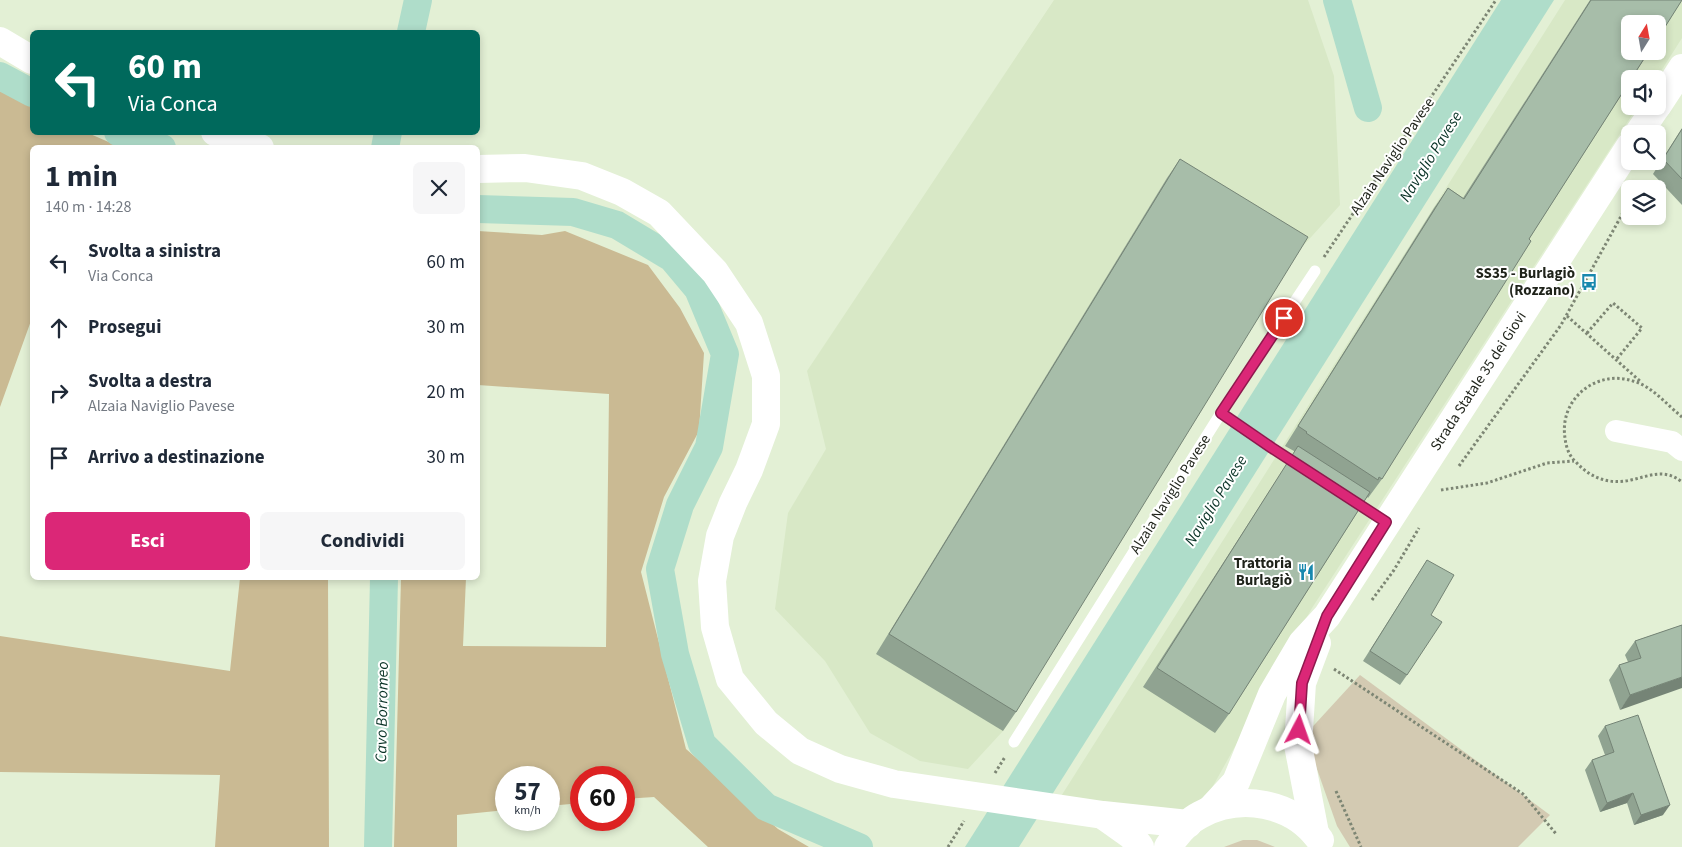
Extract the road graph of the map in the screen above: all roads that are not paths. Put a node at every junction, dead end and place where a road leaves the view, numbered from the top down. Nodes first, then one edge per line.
1 (0, 41) edge
2 (30, 59) edge
3 (1682, 68) edge
4 (1666, 92) edge
5 (223, 135) edge
6 (252, 145) edge
7 (1621, 159) edge
8 (480, 169) edge
9 (1315, 271) road end
10 (1221, 413) junction
11 (1616, 431) dead end
12 (1682, 450) edge
13 (1312, 474) edge
14 (1336, 490) edge
15 (1377, 516) junction
16 (1327, 616) junction
17 (1014, 742) dead end
18 (1211, 810) junction
19 (1103, 815) junction
20 (1188, 824) junction
21 (1320, 840) edge
22 (1140, 847) edge
23 (1168, 847) edge

1 - 2 street
3 - 4 street
5 - 6 street
7 - 15 street, Strada Statale 35 dei Giovi
8 - 19 street
9 - 10 lane, Alzaia Naviglio Pavese
10 - 13 lane
10 - 17 lane, Alzaia Naviglio Pavese
11 - 12 street
14 - 15 lane
15 - 16 street, Strada Statale 35 dei Giovi
16 - 18 street, Strada Statale 35 dei Giovi
16 - 21 street, Strada Statale 35 dei Giovi
18 - 20 street
18 - 21 street
19 - 20 street
19 - 22 street
20 - 23 street

